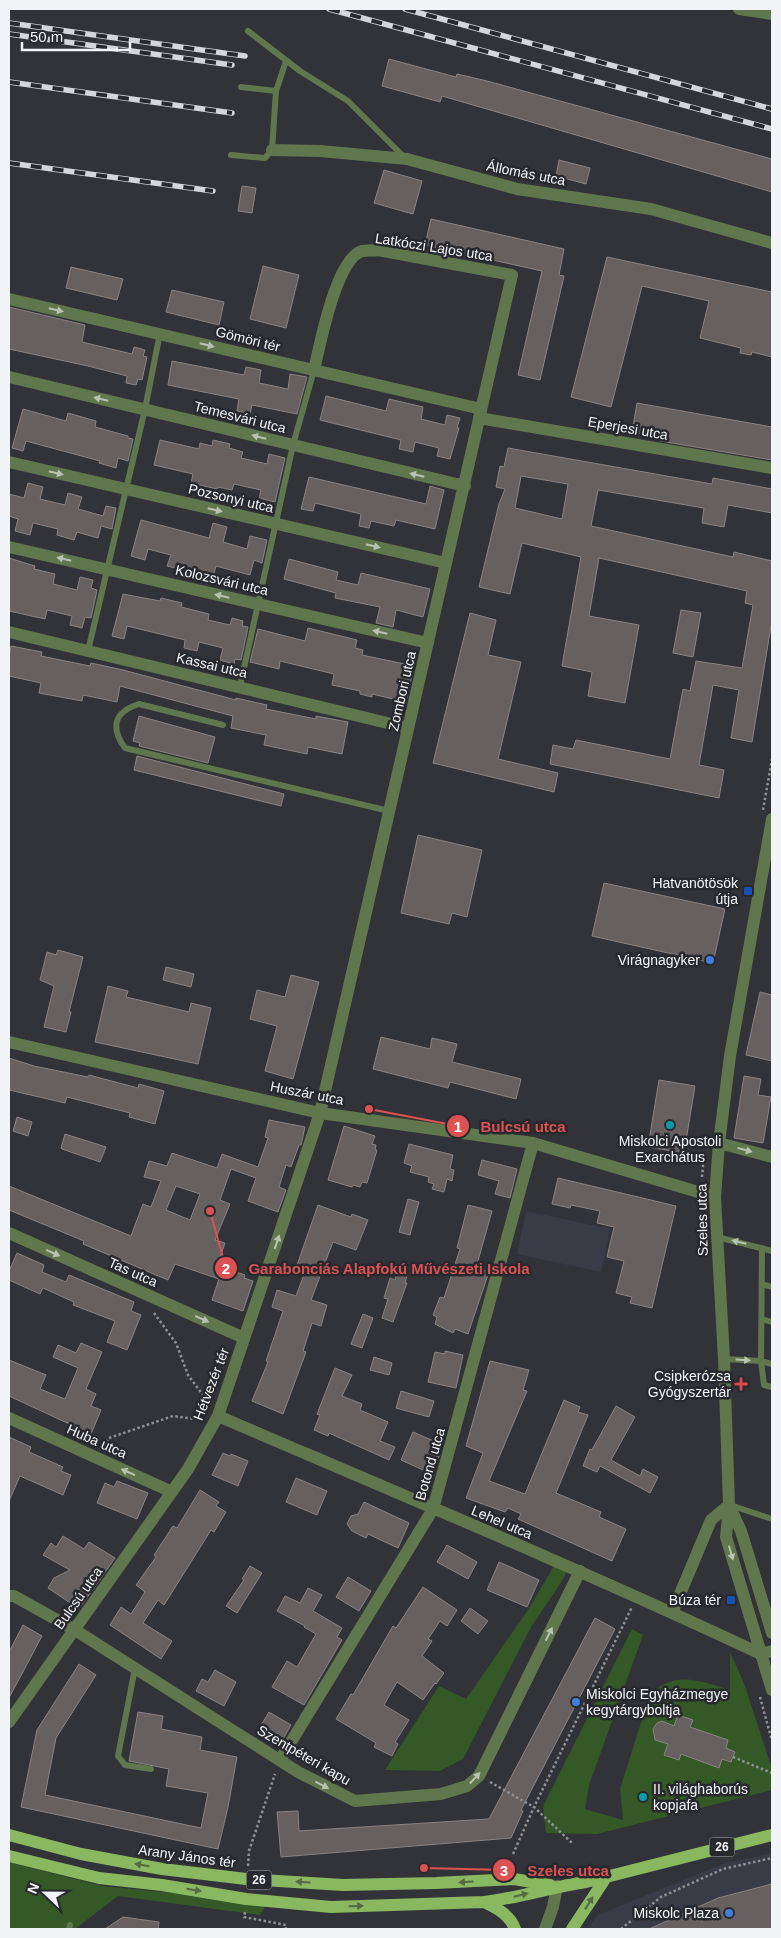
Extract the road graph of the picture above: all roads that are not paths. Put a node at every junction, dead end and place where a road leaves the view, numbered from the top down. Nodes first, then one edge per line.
1 (739, 9) edge
2 (772, 14) edge
3 (248, 32) dead end
4 (286, 61) junction
5 (241, 87) dead end
6 (276, 91) junction
7 (272, 150) junction
8 (231, 155) dead end
9 (407, 159) junction
10 (772, 243) edge
11 (512, 275) joint
12 (9, 299) edge
13 (160, 333) junction
14 (314, 370) junction
15 (9, 377) edge
16 (145, 410) junction
17 (480, 413) junction
18 (293, 445) junction
19 (9, 462) edge
20 (772, 468) edge
21 (465, 486) junction
22 (125, 489) junction
23 (275, 524) junction
24 (9, 547) edge
25 (446, 563) junction
26 (107, 569) junction
27 (258, 604) junction
28 (9, 632) edge
29 (428, 643) junction
30 (88, 652) junction
31 (240, 686) junction
32 (223, 725) dead end
33 (408, 728) junction
34 (389, 811) junction
35 (772, 820) edge
36 (771, 835) edge
37 (9, 1042) edge
38 (320, 1113) junction
39 (533, 1143) junction
40 (719, 1143) junction
41 (772, 1157) edge
42 (715, 1196) junction
43 (9, 1233) edge
44 (717, 1237) junction
45 (762, 1248) junction
46 (772, 1251) edge
47 (762, 1284) junction
48 (772, 1287) edge
49 (762, 1319) junction
50 (772, 1322) edge
51 (244, 1338) junction
52 (724, 1359) junction
53 (762, 1361) junction
54 (772, 1364) edge
55 (772, 1387) edge
56 (218, 1416) junction
57 (9, 1418) edge
58 (172, 1492) junction
59 (729, 1505) junction
60 (433, 1509) junction
61 (772, 1518) edge
62 (580, 1571) junction
63 (9, 1596) edge
64 (672, 1613) junction
65 (771, 1624) edge
66 (74, 1630) junction
67 (767, 1652) edge
68 (135, 1668) junction
69 (771, 1679) edge
70 (9, 1722) edge
71 (280, 1760) junction
72 (151, 1769) dead end
73 (9, 1835) edge
74 (772, 1835) edge
75 (9, 1856) edge
76 (606, 1876) junction
77 (557, 1886) junction
78 (484, 1902) junction
79 (515, 1929) edge
80 (545, 1929) edge
81 (572, 1929) edge

1 - 2 street
3 - 4 lane
4 - 6 lane
4 - 9 lane
5 - 6 lane
6 - 7 lane
7 - 8 lane
7 - 9 street, Állomás utca
9 - 10 street, Állomás utca
11 - 14 street, Latkóczi Lajos utca
11 - 17 street, Zombori utca
12 -> 13 street, Gömöri tér
13 -> 14 street, Gömöri tér
13 - 16 lane
14 - 17 street, Gömöri tér
14 - 18 lane
16 -> 15 street, Temesvári utca
18 -> 16 street, Temesvári utca
16 - 22 lane
17 - 20 street, Eperjesi utca
17 - 21 street, Zombori utca
21 -> 18 street, Temesvári utca
18 - 23 lane
19 -> 22 street, Pozsonyi utca
21 - 25 street, Zombori utca
22 -> 23 street, Pozsonyi utca
22 - 26 lane
23 -> 25 street, Pozsonyi utca
23 - 27 lane
26 -> 24 street, Kolozsvári utca
25 - 29 street, Zombori utca
27 -> 26 street, Kolozsvári utca
26 - 30 lane
29 -> 27 street, Kolozsvári utca
27 - 31 lane
28 - 30 street, Kassai utca
29 - 33 street, Zombori utca
30 - 31 street, Kassai utca
31 - 33 street, Kassai utca
32 - 34 lane
33 - 34 street, Zombori utca
34 - 38 street, Zombori utca
35 - 36 street, Szeles utca
36 - 40 street, Szeles utca
37 - 38 street, Huszár utca
38 - 39 street, Huszár utca
51 -> 38 street
39 - 42 street, Huszár utca
39 - 60 street, Botond utca
40 -> 41 street
40 - 42 street, Szeles utca
42 - 44 street, Szeles utca
43 -> 51 street, Tas utca
45 -> 44 lane
44 - 52 street, Szeles utca
45 - 46 lane
45 - 47 lane
47 - 48 lane
47 - 49 lane
49 - 50 lane
49 - 53 lane
51 - 56 street, Hétvezér tér
52 -> 53 lane
52 - 59 street, Szeles utca
53 - 54 lane
53 - 55 lane
56 - 58 street, Hétvezér tér
56 - 60 street, Lehel utca
58 -> 57 street, Huba utca
58 - 66 street, Bulcsú utca
59 - 61 lane
59 - 64 street
59 - 65 street, Szeles utca
59 -> 67 street, Szeles utca
60 - 62 street, Lehel utca
60 - 71 street, Botond utca
62 - 64 street, Lehel utca
71 -> 62 street, Szentpéteri kapu
63 - 66 street, Szentpéteri kapu
64 - 67 street, Lehel utca
66 - 68 street, Szentpéteri kapu
66 - 70 street, Bulcsú utca
67 - 69 street, Szeles utca
68 - 71 street, Szentpéteri kapu
68 - 72 lane
77 -> 73 main road, Arany János tér / 26
74 - 76 main road, 26
75 -> 78 main road, 26
76 - 77 main road, 26
81 -> 76 main road
78 -> 77 main road, 26
77 - 80 street
78 - 79 main road

